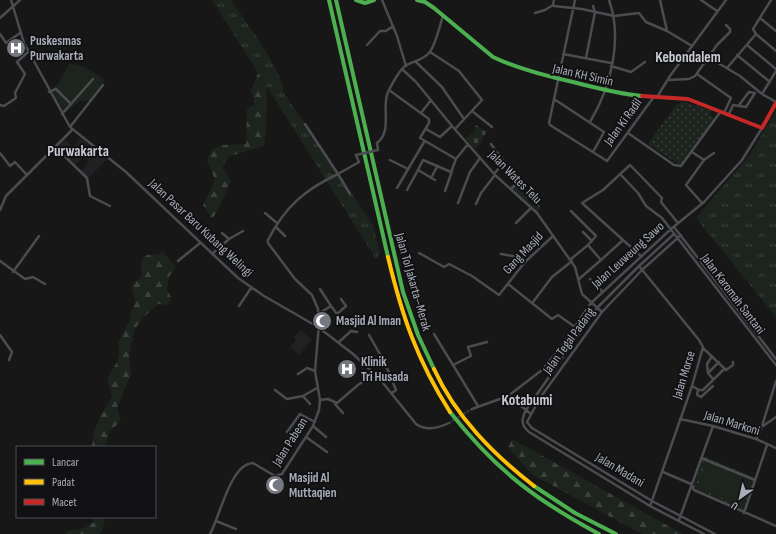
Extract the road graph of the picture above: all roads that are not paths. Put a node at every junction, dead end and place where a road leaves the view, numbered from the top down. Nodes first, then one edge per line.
1 (11, 0) edge
2 (20, 0) edge
3 (329, 0) edge
4 (336, 0) edge
5 (356, 0) edge
6 (374, 0) edge
7 (382, 0) edge
8 (418, 0) edge
9 (554, 0) edge
10 (575, 0) edge
11 (609, 0) edge
12 (660, 0) edge
13 (701, 0) edge
14 (726, 0) edge
15 (771, 0) edge
16 (553, 5) junction
17 (12, 6) junction
18 (593, 6) dead end
19 (572, 8) junction
20 (717, 11) junction
21 (595, 12) junction
22 (535, 13) dead end
23 (443, 16) junction
24 (614, 16) junction
25 (0, 18) edge
26 (760, 18) junction
27 (726, 25) dead end
28 (393, 26) junction
29 (668, 31) junction
30 (776, 31) edge
31 (20, 33) junction
32 (0, 34) edge
33 (756, 34) junction
34 (367, 45) dead end
35 (747, 45) junction
36 (692, 46) junction
37 (776, 51) edge
38 (28, 52) junction
39 (430, 52) junction
40 (563, 54) junction
41 (737, 55) junction
42 (708, 57) junction
43 (586, 58) junction
44 (416, 62) junction
45 (645, 62) dead end
46 (611, 64) junction
47 (406, 66) junction
48 (727, 68) junction
49 (402, 69) junction
50 (776, 70) edge
51 (697, 74) junction
52 (93, 79) dead end
53 (557, 79) junction
54 (668, 80) junction
55 (770, 82) junction
56 (103, 85) dead end
57 (389, 90) junction
58 (605, 90) junction
59 (49, 92) junction
60 (762, 94) junction
61 (655, 98) junction
62 (554, 99) junction
63 (431, 100) junction
64 (776, 102) edge
65 (71, 104) junction
66 (0, 105) edge
67 (739, 105) junction
68 (472, 111) junction
69 (725, 112) junction
70 (421, 113) junction
71 (62, 114) junction
72 (464, 119) junction
73 (590, 122) junction
74 (305, 124) dead end
75 (452, 126) junction
76 (492, 127) dead end
77 (71, 128) junction
78 (762, 128) junction
79 (426, 129) junction
80 (455, 129) junction
81 (628, 133) junction
82 (424, 142) junction
83 (468, 144) junction
84 (491, 144) dead end
85 (55, 147) junction
86 (593, 152) junction
87 (692, 152) junction
88 (0, 153) edge
89 (714, 153) dead end
90 (480, 158) junction
91 (456, 159) junction
92 (390, 160) dead end
93 (704, 160) junction
94 (437, 167) junction
95 (408, 169) junction
96 (418, 170) junction
97 (452, 171) junction
98 (338, 174) junction
99 (495, 174) junction
100 (620, 174) junction
101 (27, 175) junction
102 (431, 178) junction
103 (435, 180) dead end
104 (517, 183) dead end
105 (397, 188) dead end
106 (511, 189) junction
107 (407, 190) dead end
108 (445, 191) dead end
109 (350, 194) dead end
110 (458, 203) dead end
111 (702, 203) junction
112 (476, 204) dead end
113 (110, 206) dead end
114 (531, 208) junction
115 (0, 210) edge
116 (571, 211) dead end
117 (265, 213) dead end
118 (516, 223) dead end
119 (678, 223) junction
120 (276, 225) junction
121 (674, 227) junction
122 (671, 229) junction
123 (242, 231) dead end
124 (582, 232) dead end
125 (222, 233) dead end
126 (674, 234) junction
127 (681, 235) junction
128 (39, 236) dead end
129 (285, 236) dead end
130 (553, 236) junction
131 (229, 238) junction
132 (677, 238) junction
133 (623, 240) junction
134 (592, 241) junction
135 (200, 243) junction
136 (588, 245) junction
137 (419, 253) dead end
138 (212, 254) junction
139 (501, 254) dead end
140 (641, 256) junction
141 (571, 260) junction
142 (601, 260) junction
143 (0, 261) edge
144 (178, 262) dead end
145 (526, 262) junction
146 (639, 266) junction
147 (642, 270) junction
148 (13, 272) junction
149 (579, 279) junction
150 (590, 279) dead end
151 (44, 284) dead end
152 (508, 284) junction
153 (718, 284) junction
154 (714, 287) junction
155 (252, 288) junction
156 (320, 289) dead end
157 (602, 291) junction
158 (341, 299) dead end
159 (533, 302) junction
160 (591, 303) junction
161 (239, 306) dead end
162 (331, 306) junction
163 (597, 308) junction
164 (602, 312) junction
165 (318, 314) junction
166 (318, 327) junction
167 (575, 327) junction
168 (753, 330) junction
169 (357, 332) dead end
170 (749, 333) junction
171 (434, 334) dead end
172 (0, 335) edge
173 (369, 335) dead end
174 (339, 342) junction
175 (487, 342) dead end
176 (703, 347) junction
177 (712, 356) junction
178 (776, 359) edge
179 (9, 360) dead end
180 (719, 362) junction
181 (732, 362) dead end
182 (453, 365) junction
183 (776, 365) edge
184 (724, 369) junction
185 (314, 371) junction
186 (375, 373) junction
187 (708, 373) junction
188 (298, 374) dead end
189 (713, 379) junction
190 (776, 381) edge
191 (692, 386) junction
192 (714, 386) dead end
193 (317, 388) junction
194 (275, 390) dead end
195 (698, 390) junction
196 (392, 393) junction
197 (303, 396) junction
198 (508, 396) junction
199 (536, 396) junction
200 (540, 398) junction
201 (320, 400) junction
202 (310, 404) dead end
203 (335, 404) junction
204 (478, 406) junction
205 (472, 409) tunnel mouth
206 (526, 410) junction
207 (343, 413) dead end
208 (531, 414) junction
209 (776, 417) edge
210 (680, 419) junction
211 (522, 421) junction
212 (315, 422) junction
213 (527, 422) junction
214 (450, 423) tunnel mouth
215 (313, 426) junction
216 (713, 426) junction
217 (762, 426) junction
218 (287, 432) dead end
219 (306, 437) junction
220 (326, 437) dead end
221 (756, 439) junction
222 (767, 445) junction
223 (776, 448) edge
224 (327, 452) dead end
225 (701, 458) junction
226 (663, 472) junction
227 (755, 480) junction
228 (692, 484) junction
229 (652, 501) junction
230 (650, 506) junction
231 (744, 513) junction
232 (681, 516) junction
233 (679, 520) junction
234 (216, 521) junction
235 (776, 526) edge
236 (236, 530) dead end
237 (210, 534) edge
238 (599, 534) edge
239 (616, 534) edge
240 (704, 534) edge
241 (715, 534) edge

1 - 17 street, Jalan Pasar Baru Kubang Welingi
2 - 17 street
3 - 238 main road, Jalan Tol Jakarta–Merak
4 - 239 main road, Jalan Tol Jakarta–Merak
5 - 6 main road
7 - 28 street
8 - 23 main road, Jalan KH Simin
9 - 16 street
10 - 19 street
11 - 24 street
12 - 29 street
13 - 20 street
14 - 20 street, Jalan Ki Radil
15 - 26 street
16 - 19 street
16 - 22 street
17 - 25 street
17 - 31 street, Jalan Pasar Baru Kubang Welingi
18 - 21 street
19 - 21 street
19 - 40 street
20 - 36 street, Jalan Ki Radil
21 - 24 street
21 - 43 street
23 - 39 street
23 - 53 main road, Jalan KH Simin
24 - 29 street
24 - 46 street
26 - 30 street
26 - 33 street
27 - 42 street
28 - 34 street
28 - 47 street
29 - 36 street
31 - 32 street
31 - 38 street, Jalan Pasar Baru Kubang Welingi
33 - 35 street
33 - 37 street
35 - 41 street
35 - 50 street
36 - 54 street, Jalan Ki Radil
38 - 59 street, Jalan Pasar Baru Kubang Welingi
38 - 66 street
39 - 44 street
39 - 68 street
40 - 43 street
40 - 53 street
41 - 48 street
41 - 55 street
42 - 48 street
42 - 51 street
43 - 46 street
44 - 47 street
44 - 72 street
45 - 46 street
46 - 58 street
47 - 49 street
48 - 60 street
49 - 57 street
49 - 63 street, Jalan Wates Telu
50 - 55 street
51 - 54 street
51 - 69 street
52 - 65 street
53 - 58 main road, Jalan KH Simin
53 - 62 street
54 - 61 street, Jalan Ki Radil
55 - 60 street
56 - 77 street
57 - 70 street
57 - 98 street, bridge
58 - 61 main road, Jalan KH Simin
58 - 73 street
59 - 65 street
59 - 71 street, Jalan Pasar Baru Kubang Welingi
60 - 64 street
61 - 69 main road, Jalan KH Simin
61 - 81 street, Jalan Ki Radil
62 - 73 street
62 - 86 street, Jalan Ki Radil
63 - 70 street
63 - 75 street, Jalan Wates Telu
64 - 78 main road
65 - 71 street
67 - 67 street
67 - 69 street
68 - 72 street
68 - 76 street
69 - 78 main road, Jalan KH Simin
69 - 87 street
70 - 79 street
71 - 77 street, Jalan Pasar Baru Kubang Welingi
72 - 80 street
73 - 86 street
74 - 98 street
75 - 79 street
75 - 80 street, Jalan Wates Telu
77 - 85 street
77 - 135 street, Jalan Pasar Baru Kubang Welingi
78 - 111 street, Jalan Leuweung Sawo
79 - 82 street
80 - 83 street, Jalan Wates Telu
81 - 86 street, Jalan Ki Radil
81 - 87 street
82 - 91 street
82 - 95 street
83 - 90 street, Jalan Wates Telu
83 - 91 street
84 - 99 street
85 - 101 street
85 - 113 street
87 - 93 street
88 - 101 street
89 - 93 street
90 - 99 street, Jalan Wates Telu
90 - 110 street
91 - 97 street
92 - 95 street
93 - 111 street
94 - 96 street
94 - 97 street
94 - 102 street
95 - 105 street
96 - 102 street
96 - 107 street
97 - 108 street
98 - 109 street
98 - 120 street
99 - 106 street, Jalan Wates Telu
99 - 112 street
100 - 119 street
100 - 122 street, Jalan Karomah Santani
100 - 133 street
101 - 115 street
102 - 103 street
104 - 106 street
106 - 114 street, Jalan Wates Telu
111 - 119 street, Jalan Leuweung Sawo
114 - 118 street
114 - 130 street, Jalan Wates Telu
116 - 134 street
117 - 120 street
119 - 121 street, Jalan Leuweung Sawo
120 - 129 street
120 - 165 street, Jalan Pabean
121 - 122 street, Jalan Leuweung Sawo
121 - 127 street, Jalan Karomah Santani
122 - 126 street, Jalan Karomah Santani
122 - 140 street, Jalan Leuweung Sawo
123 - 131 street
124 - 134 street
125 - 131 street
126 - 132 street, Jalan Karomah Santani
126 - 146 street, Jalan Tegal Padang
127 - 132 street, Jalan Tegal Padang
127 - 153 street, Jalan Karomah Santani
128 - 148 street
130 - 141 street, Jalan Wates Telu
130 - 145 street, Gang Masjid
131 - 138 street
132 - 147 street, Jalan Tegal Padang
132 - 154 street, Jalan Karomah Santani
133 - 140 street
133 - 142 street
134 - 136 street
135 - 138 street, Jalan Pasar Baru Kubang Welingi
135 - 144 street
136 - 141 street
136 - 142 street
137 - 152 street
138 - 155 street, Jalan Pasar Baru Kubang Welingi
139 - 145 street
140 - 157 street, Jalan Leuweung Sawo
141 - 149 street, Jalan Wates Telu
141 - 159 street
142 - 149 street
143 - 148 street
145 - 152 street, Gang Masjid
146 - 147 street, Jalan Morse
146 - 163 street, Jalan Tegal Padang
147 - 164 street, Jalan Tegal Padang
147 - 176 street, Jalan Morse
148 - 151 street
149 - 160 street, Jalan Wates Telu
150 - 157 street
152 - 159 street
153 - 154 street
153 - 168 street, Jalan Karomah Santani
154 - 170 street, Jalan Karomah Santani
155 - 161 street
155 - 166 street, Jalan Pasar Baru Kubang Welingi
156 - 162 street
157 - 160 street, Jalan Leuweung Sawo
158 - 162 street
159 - 167 street
160 - 163 street, Jalan Wates Telu
160 - 167 street, Jalan Leuweung Sawo
162 - 165 street
163 - 164 street, Jalan Wates Telu
163 - 199 street, Jalan Tegal Padang
164 - 200 street, Jalan Tegal Padang
165 - 166 street, Jalan Pabean
166 - 174 street, Jalan Pasar Baru Kubang Welingi
166 - 185 street, Jalan Pabean
167 - 198 street, Jalan Leuweung Sawo
168 - 170 street
168 - 178 street, Jalan Karomah Santani
169 - 174 street
170 - 183 street, Jalan Karomah Santani
171 - 182 street
172 - 179 street
173 - 196 street
174 - 186 street, Jalan Pasar Baru Kubang Welingi
175 - 182 street
176 - 177 street
176 - 191 street, Jalan Morse
177 - 180 street
177 - 187 street
180 - 184 street
180 - 187 street
181 - 184 street
182 - 204 street
184 - 189 street
185 - 188 street
185 - 193 street, Jalan Pabean
186 - 196 street, Jalan Pasar Baru Kubang Welingi
186 - 203 street
187 - 189 street
189 - 195 street
190 - 217 street
191 - 195 street
191 - 210 street, Jalan Morse
192 - 195 street
193 - 197 street
193 - 201 street, Jalan Pabean
194 - 197 street
196 - 214 street, Jalan Pasar Baru Kubang Welingi
197 - 202 street
198 - 204 street, Jalan Leuweung Sawo
198 - 206 street
199 - 200 street
199 - 206 street, Jalan Tegal Padang
200 - 208 street, Jalan Tegal Padang
201 - 203 street
201 - 212 street, Jalan Pabean
203 - 207 street
204 - 205 street, Jalan Leuweung Sawo
206 - 208 street
206 - 211 street
208 - 213 street
209 - 217 street
210 - 216 street, Jalan Markoni
210 - 226 street, Jalan Morse
211 - 213 street
211 - 230 street, Jalan Madani
212 - 215 street, Jalan Pabean
212 - 218 street
213 - 229 street, Jalan Madani
215 - 219 street, Jalan Pabean
215 - 220 street
216 - 221 street, Jalan Markoni
216 - 225 street
217 - 221 street
219 - 224 street
219 - 234 street, Jalan Pabean
221 - 222 street, Jalan Markoni
222 - 223 street, Jalan Markoni
222 - 227 street
225 - 227 street
225 - 228 street
226 - 228 street
226 - 229 street, Jalan Morse
227 - 231 street
228 - 231 street
228 - 232 street
229 - 230 street, Jalan Morse
229 - 232 street, Jalan Madani
230 - 233 street, Jalan Madani
231 - 235 street
232 - 233 street
232 - 241 street, Jalan Madani
233 - 240 street, Jalan Madani
234 - 236 street
234 - 237 street, Jalan Pabean

